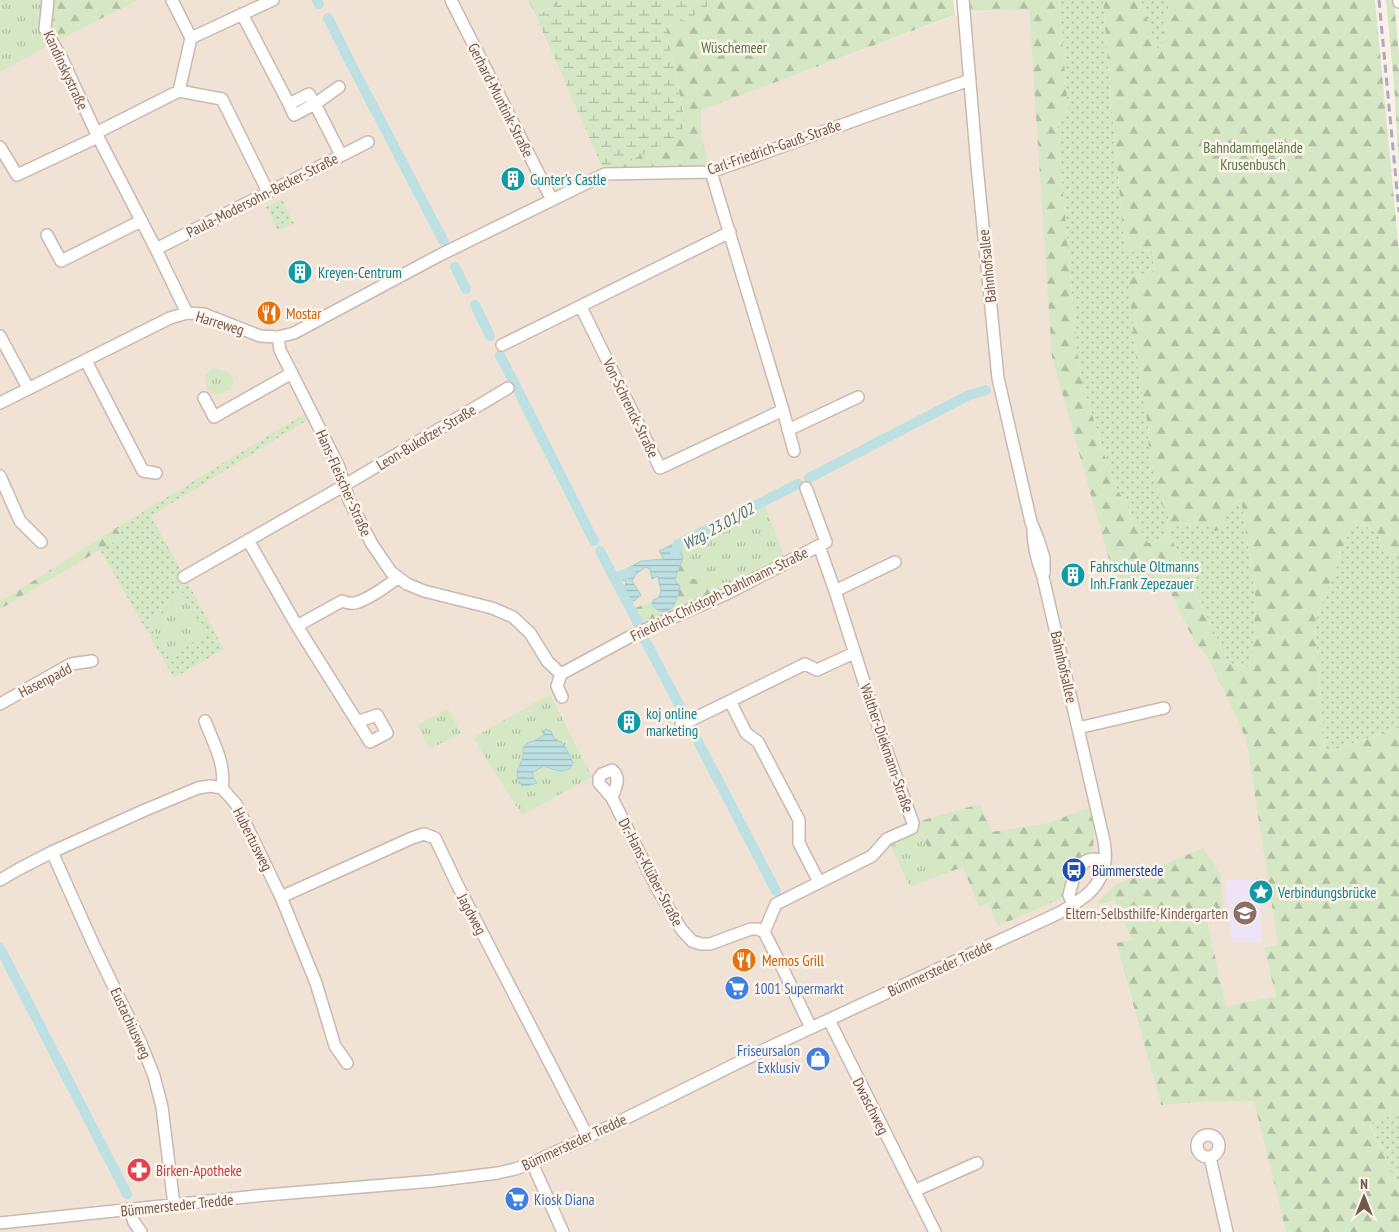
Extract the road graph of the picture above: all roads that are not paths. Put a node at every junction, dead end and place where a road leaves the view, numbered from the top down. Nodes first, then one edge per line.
1 (48, 0) edge
2 (172, 0) edge
3 (273, 0) edge
4 (451, 0) edge
5 (963, 0) edge
6 (242, 14) junction
7 (191, 38) junction
8 (970, 80) junction
9 (339, 87) dead end
10 (179, 91) junction
11 (315, 104) junction
12 (97, 135) junction
13 (368, 142) dead end
14 (0, 148) edge
15 (342, 155) junction
16 (710, 172) junction
17 (268, 192) junction
18 (552, 200) junction
19 (142, 221) junction
20 (730, 232) junction
21 (47, 235) dead end
22 (156, 249) junction
23 (440, 255) joint
24 (582, 306) junction
25 (187, 313) junction
26 (0, 336) edge
27 (278, 337) junction
28 (502, 345) dead end
29 (86, 361) junction
30 (292, 373) junction
31 (28, 388) junction
32 (508, 388) dead end
33 (858, 397) dead end
34 (204, 398) dead end
35 (0, 403) edge
36 (783, 410) junction
37 (788, 430) junction
38 (794, 451) dead end
39 (156, 473) dead end
40 (0, 476) edge
41 (345, 485) junction
42 (806, 488) dead end
43 (248, 540) junction
44 (41, 542) dead end
45 (819, 546) junction
46 (895, 562) dead end
47 (184, 577) dead end
48 (398, 577) junction
49 (835, 590) junction
50 (298, 626) junction
51 (854, 653) junction
52 (92, 661) dead end
53 (560, 674) junction
54 (562, 697) dead end
55 (730, 701) junction
56 (0, 704) edge
57 (1164, 708) dead end
58 (205, 721) dead end
59 (357, 722) dead end
60 (681, 725) dead end
61 (1078, 728) junction
62 (222, 788) junction
63 (612, 798) dead end
64 (52, 852) junction
65 (1104, 865) junction
66 (0, 880) edge
67 (819, 882) junction
68 (281, 896) junction
69 (1073, 905) junction
70 (764, 932) junction
71 (829, 1020) junction
72 (811, 1028) junction
73 (347, 1063) dead end
74 (588, 1137) junction
75 (1210, 1157) dead end
76 (532, 1163) junction
77 (977, 1163) dead end
78 (914, 1192) junction
79 (174, 1205) junction
80 (130, 1210) junction
81 (0, 1223) edge
82 (141, 1232) edge
83 (563, 1232) edge
84 (935, 1232) edge
85 (1227, 1232) edge

1 - 12 street, Kandinskystraße
2 - 7 street
3 - 6 street
4 - 18 street, Gerhard-Muntink-Straße
5 - 8 street, Bahnhofsallee
6 - 7 street
6 - 11 street
7 - 10 street
8 - 16 street, Carl-Friedrich-Gauß-Straße
8 - 61 street, Bahnhofsallee
9 - 11 street
10 - 12 street
10 - 17 street
11 - 15 street
12 - 14 street
12 - 19 street, Kandinskystraße
13 - 15 street, Paula-Modersohn-Becker-Straße
15 - 17 street, Paula-Modersohn-Becker-Straße
16 - 18 street, Carl-Friedrich-Gauß-Straße
16 - 20 street
17 - 22 street, Paula-Modersohn-Becker-Straße
18 - 23 street, Carl-Friedrich-Gauß-Straße
19 - 21 street
19 - 22 street, Kandinskystraße
20 - 24 street
20 - 36 street
22 - 25 street, Kandinskystraße
23 - 27 street, Harreweg
24 - 28 street
24 - 36 street, Von-Schrenck-Straße
25 - 27 street, Harreweg
25 - 29 street, Harreweg
26 - 31 street
27 - 30 street, Hans-Fleischer-Straße
29 - 31 street, Harreweg
29 - 39 street
30 - 34 street
30 - 41 street, Hans-Fleischer-Straße
31 - 35 street, Harreweg
32 - 41 street, Leon-Bukofzer-Straße
33 - 37 street
36 - 37 street
37 - 38 street
40 - 44 street
41 - 43 street, Leon-Bukofzer-Straße
41 - 48 street, Hans-Fleischer-Straße
42 - 45 street, Friedrich-Christoph-Dahlmann-Straße
43 - 47 street, Leon-Bukofzer-Straße
43 - 50 street
45 - 49 street, Walther-Diekmann-Straße
45 - 53 street, Friedrich-Christoph-Dahlmann-Straße
46 - 49 street
48 - 50 street
48 - 53 street, Hans-Fleischer-Straße
49 - 51 street, Walther-Diekmann-Straße
50 - 59 street
51 - 55 street
51 - 67 street, Walther-Diekmann-Straße
52 - 56 street, Hasenpadd
53 - 54 street
55 - 60 street
55 - 67 street
57 - 61 street
58 - 62 street
61 - 65 street, Bahnhofsallee
62 - 64 street
62 - 68 street, Hubertusweg
63 - 70 street, Dr.-Hans-Klüber-Straße
64 - 66 street
64 - 79 street, Eustachiusweg
65 - 69 street, Bümmersteder Tredde
65 - 69 street
67 - 70 street, Walther-Diekmann-Straße
68 - 73 street, Hubertusweg
68 - 74 street, Jagdweg
69 - 71 street, Bümmersteder Tredde
70 - 72 street
71 - 72 street, Bümmersteder Tredde
71 - 78 street, Dwaschweg
72 - 74 street, Bümmersteder Tredde
74 - 76 street, Bümmersteder Tredde
75 - 85 street
76 - 79 street, Bümmersteder Tredde
76 - 83 street
77 - 78 street
78 - 84 street, Dwaschweg
79 - 80 street, Bümmersteder Tredde
80 - 81 street, Bümmersteder Tredde
80 - 82 street

